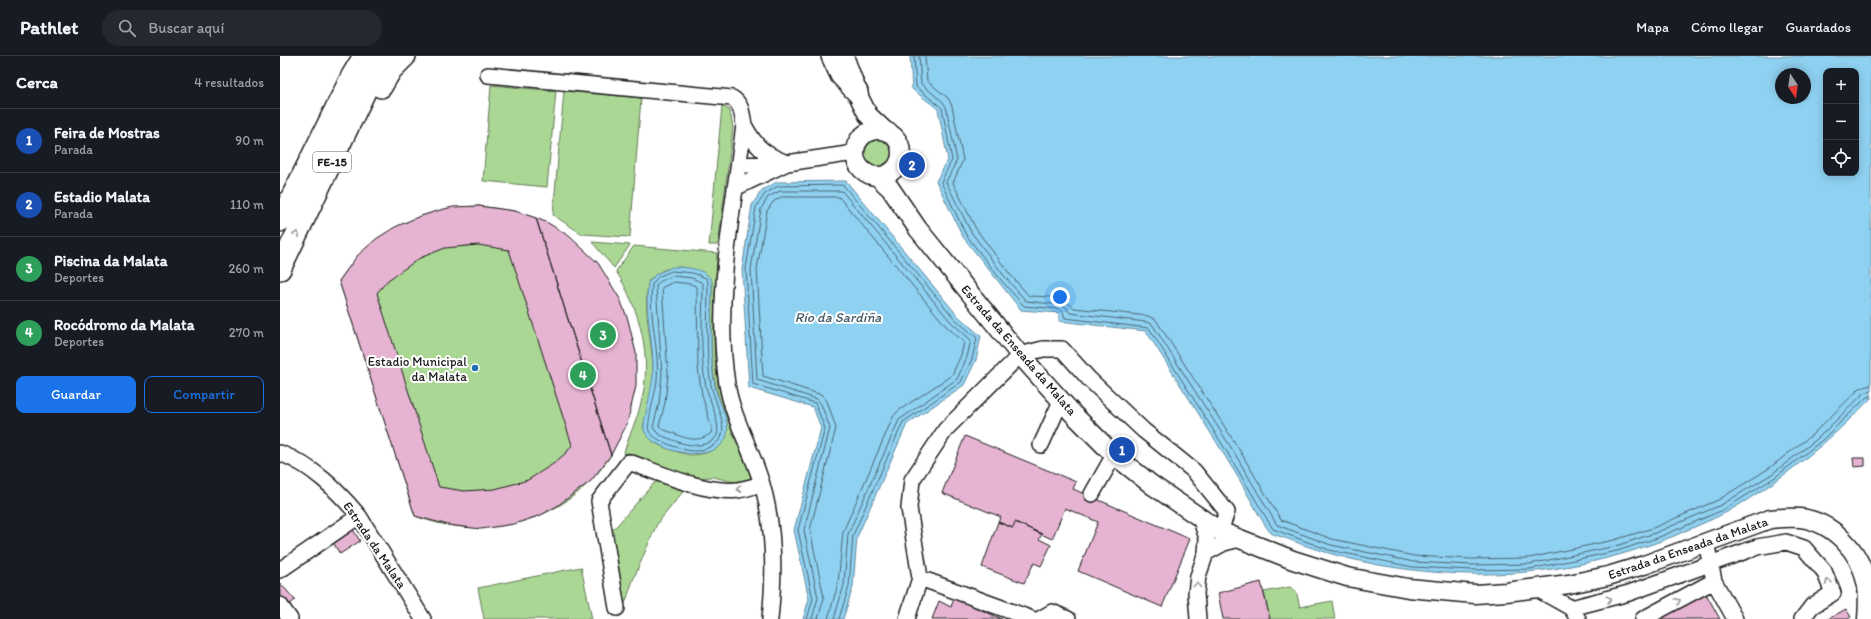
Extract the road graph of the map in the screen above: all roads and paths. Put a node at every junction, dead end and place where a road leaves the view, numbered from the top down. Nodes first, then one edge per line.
1 (351, 56) edge
2 (364, 56) edge
3 (385, 56) edge
4 (405, 56) edge
5 (832, 56) edge
6 (844, 56) edge
7 (488, 75) dead end
8 (859, 96) junction
9 (744, 125) junction
10 (884, 130) junction
11 (856, 146) junction
12 (787, 163) junction
13 (739, 164) junction
14 (899, 164) junction
15 (329, 170) junction
16 (303, 176) junction
17 (878, 177) junction
18 (735, 188) junction
19 (899, 200) junction
20 (280, 221) edge
21 (280, 269) edge
22 (1020, 355) junction
23 (1061, 401) junction
24 (1041, 445) dead end
25 (280, 453) edge
26 (1114, 455) junction
27 (762, 484) junction
28 (1092, 494) dead end
29 (359, 516) junction
30 (1200, 518) junction
31 (1220, 530) junction
32 (1239, 539) junction
33 (1706, 542) junction
34 (1206, 553) junction
35 (1710, 565) junction
36 (1867, 568) edge
37 (280, 570) edge
38 (920, 578) junction
39 (1714, 581) junction
40 (1537, 589) junction
41 (280, 605) edge
42 (617, 608) dead end
43 (1575, 614) edge
44 (290, 619) edge
45 (422, 619) edge
46 (770, 619) edge
47 (907, 619) edge
48 (1032, 619) edge
49 (1040, 619) edge
50 (1068, 619) edge
51 (1198, 619) edge
52 (1643, 619) edge
53 (1735, 619) edge
54 (1802, 619) edge
55 (1867, 619) edge

1 - 16 highway
2 - 16 highway, FE-15
3 - 15 highway, FE-15
4 - 15 highway
5 - 8 highway
6 - 8 main road
7 - 9 street
8 - 10 main road
8 - 11 main road
9 - 12 street
9 - 13 street
10 - 11 main road
10 - 14 main road
11 - 12 street
11 - 17 main road
12 - 13 street
12 - 18 street
13 - 18 street
14 - 17 main road
14 - 19 main road, Estrada da Enseada da Malata
21 -> 15 highway, FE-15
16 - 20 highway, FE-15
17 - 19 main road, Estrada da Enseada da Malata
18 - 27 street
19 - 22 main road, Estrada da Enseada da Malata
22 - 23 main road, Estrada da Enseada da Malata
22 - 31 street
22 - 38 street
23 - 24 street
23 - 26 main road, Estrada da Enseada da Malata
25 - 29 street, Estrada da Malata
26 - 28 street
26 - 30 main road, Estrada da Enseada da Malata
27 -> 42 street
27 - 46 street
29 - 37 street
29 - 45 street, Estrada da Malata
30 - 31 main road, Estrada da Enseada da Malata
30 - 34 street
31 - 32 main road, Estrada da Enseada da Malata
32 - 34 street
32 - 40 main road, Estrada da Enseada da Malata
33 - 35 street
33 - 36 main road, Estrada da Enseada da Malata
33 - 40 main road, Estrada da Enseada da Malata
51 -> 34 street
35 - 39 street
43 -> 35 street
54 -> 35 street
36 - 55 main road, Estrada da Enseada da Malata
38 - 47 street
38 - 48 street
52 -> 39 street
39 - 53 street
40 - 43 street
41 - 44 street
49 - 50 street

